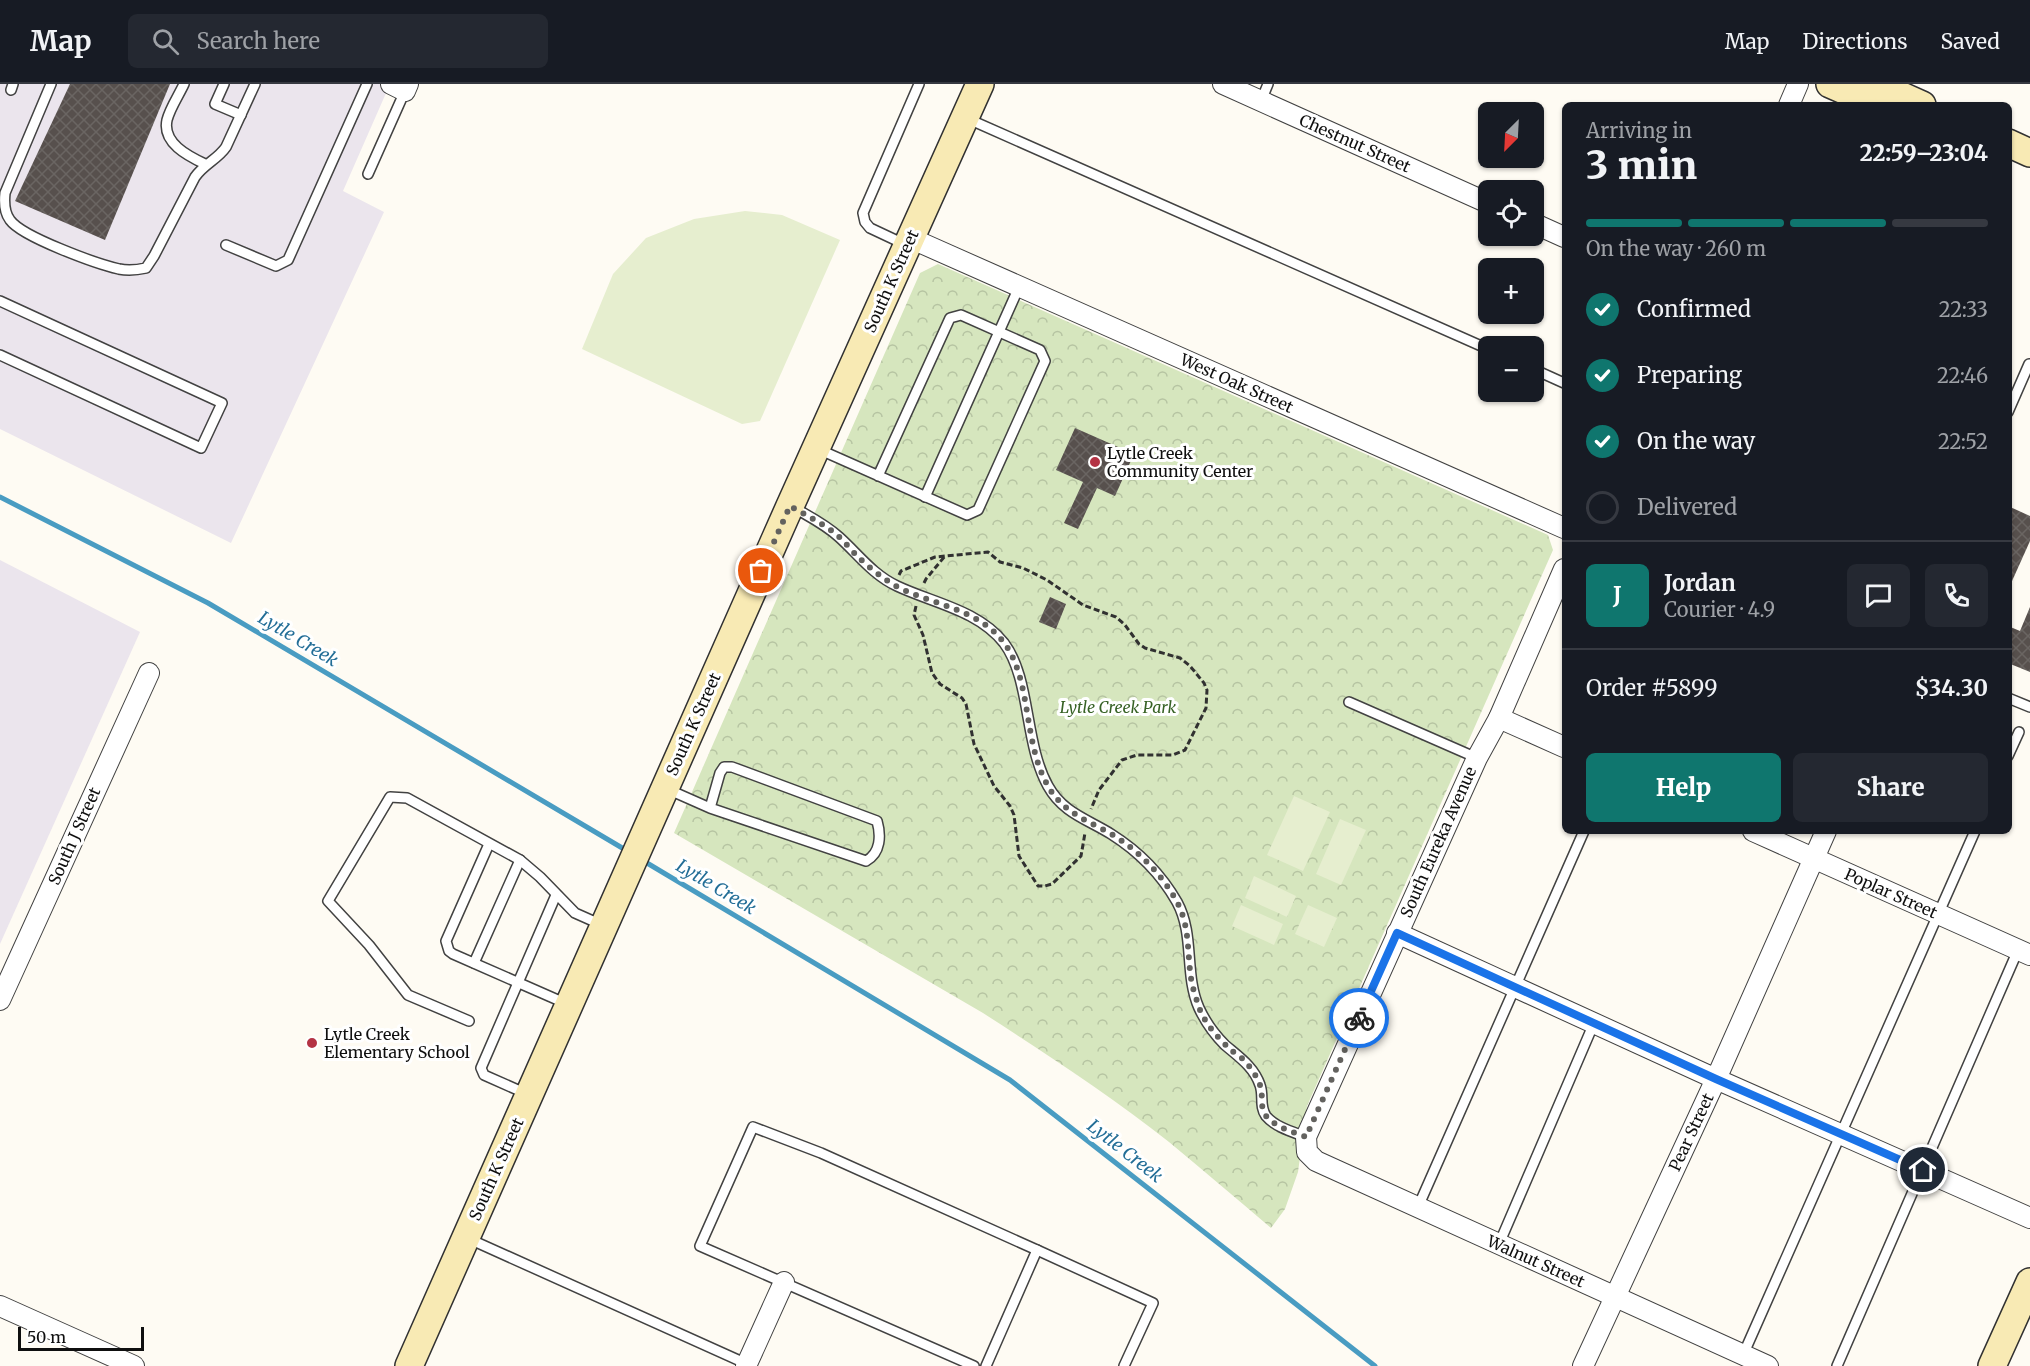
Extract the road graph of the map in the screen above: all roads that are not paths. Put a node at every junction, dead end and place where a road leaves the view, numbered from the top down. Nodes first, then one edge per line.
1 (51, 84) edge
2 (184, 84) edge
3 (224, 84) edge
4 (255, 84) edge
5 (367, 84) edge
6 (919, 84) edge
7 (980, 84) edge
8 (1223, 84) edge
9 (1798, 84) edge
10 (1830, 84) edge
11 (1875, 84) edge
12 (402, 86) edge
13 (1264, 92) edge
14 (1790, 102) edge
15 (1871, 102) edge
16 (1915, 102) edge
17 (241, 116) junction
18 (965, 117) junction
19 (2012, 145) edge
20 (2030, 153) edge
21 (205, 164) junction
22 (2012, 164) edge
23 (2030, 172) edge
24 (368, 174) dead end
25 (1478, 198) edge
26 (1544, 228) edge
27 (1562, 236) edge
28 (909, 242) junction
29 (226, 244) dead end
30 (1019, 286) junction
31 (0, 301) edge
32 (999, 332) junction
33 (1478, 345) edge
34 (0, 355) edge
35 (2029, 364) edge
36 (1544, 374) edge
37 (1562, 382) edge
38 (2012, 403) edge
39 (816, 448) junction
40 (879, 476) junction
41 (925, 497) junction
42 (790, 506) junction
43 (1562, 527) edge
44 (1562, 573) edge
45 (149, 673) dead end
46 (2012, 700) edge
47 (1349, 702) dead end
48 (2030, 707) edge
49 (1499, 718) junction
50 (2019, 732) dead end
51 (1562, 746) edge
52 (2012, 747) edge
53 (1476, 758) junction
54 (661, 799) junction
55 (710, 808) junction
56 (1583, 834) edge
57 (1760, 834) edge
58 (1825, 834) edge
59 (1974, 834) edge
60 (489, 844) junction
61 (1814, 858) junction
62 (520, 860) junction
63 (556, 895) junction
64 (1938, 914) junction
65 (609, 915) junction
66 (1397, 933) junction
67 (2024, 953) edge
68 (474, 963) junction
69 (518, 982) junction
70 (1515, 987) junction
71 (0, 1000) edge
72 (569, 1005) junction
73 (469, 1021) dead end
74 (1594, 1023) junction
75 (1716, 1079) junction
76 (529, 1095) junction
77 (1840, 1133) junction
78 (1307, 1144) junction
79 (1923, 1170) junction
80 (1418, 1208) junction
81 (2030, 1218) edge
82 (466, 1237) junction
83 (1499, 1244) junction
84 (1037, 1250) junction
85 (784, 1282) junction
86 (2030, 1282) edge
87 (1614, 1296) junction
88 (0, 1306) edge
89 (1743, 1355) junction
90 (413, 1365) edge
91 (747, 1365) edge
92 (134, 1366) edge
93 (974, 1366) edge
94 (986, 1366) edge
95 (1124, 1366) edge
96 (1582, 1366) edge
97 (1768, 1366) edge
98 (1837, 1366) edge
99 (1992, 1366) edge

1 - 21 lane
2 - 21 lane
3 - 17 lane
4 - 17 lane
5 - 29 lane
6 - 28 lane
7 - 18 street, South K Street
8 - 13 street, Chestnut Street
9 - 14 street
10 - 15 street
11 - 16 street
12 - 24 lane
13 - 25 street, Chestnut Street
17 - 21 lane
18 - 28 street, South K Street
18 - 33 lane
19 - 20 street
22 - 23 street
26 - 27 street
28 - 30 street, West Oak Street
28 - 39 street, South K Street
30 - 32 lane
30 - 43 street, West Oak Street
31 - 34 lane
32 - 40 lane
32 - 41 lane
32 - 41 lane
35 - 38 lane
36 - 37 lane
39 - 40 lane
39 - 42 street, South K Street
40 - 41 lane
42 - 54 street, South K Street
42 - 78 lane
44 - 49 street, South Eureka Avenue
45 - 71 street, South J Street
46 - 48 lane
47 - 53 lane
49 - 51 street
49 - 53 street, South Eureka Avenue
50 - 52 lane
53 - 66 street, South Eureka Avenue
54 - 55 lane
54 - 65 street, South K Street
55 - 55 lane
56 - 70 lane
57 - 61 street, Poplar Street
58 - 61 street, Pear Street
59 - 64 lane
60 - 62 lane
60 - 68 lane
60 - 73 lane
61 - 64 street, Poplar Street
61 - 75 street, Pear Street
62 - 63 lane
62 - 68 lane
63 - 65 lane
63 - 69 lane
64 - 67 street, Poplar Street
64 - 77 lane
65 - 72 street, South K Street
66 - 70 street
66 - 78 street, South Eureka Avenue
67 - 79 lane
68 - 69 lane
69 - 72 lane
69 - 76 lane
70 - 74 street
70 - 80 lane
72 - 76 street, South K Street
74 - 75 street
74 - 83 lane
75 - 77 street
75 - 87 street, Pear Street
76 - 82 street, South K Street
77 - 79 street
77 - 89 lane
78 - 80 street, Walnut Street
79 - 81 street
79 - 98 lane
80 - 83 street, Walnut Street
82 - 90 street, South K Street
82 - 91 lane
83 - 87 street, Walnut Street
84 - 85 lane
84 - 94 lane
84 - 95 lane
85 - 91 street
85 - 93 lane
86 - 99 street
87 - 89 street, Walnut Street
87 - 96 street, Pear Street
88 - 92 street
89 - 97 street, Walnut Street

